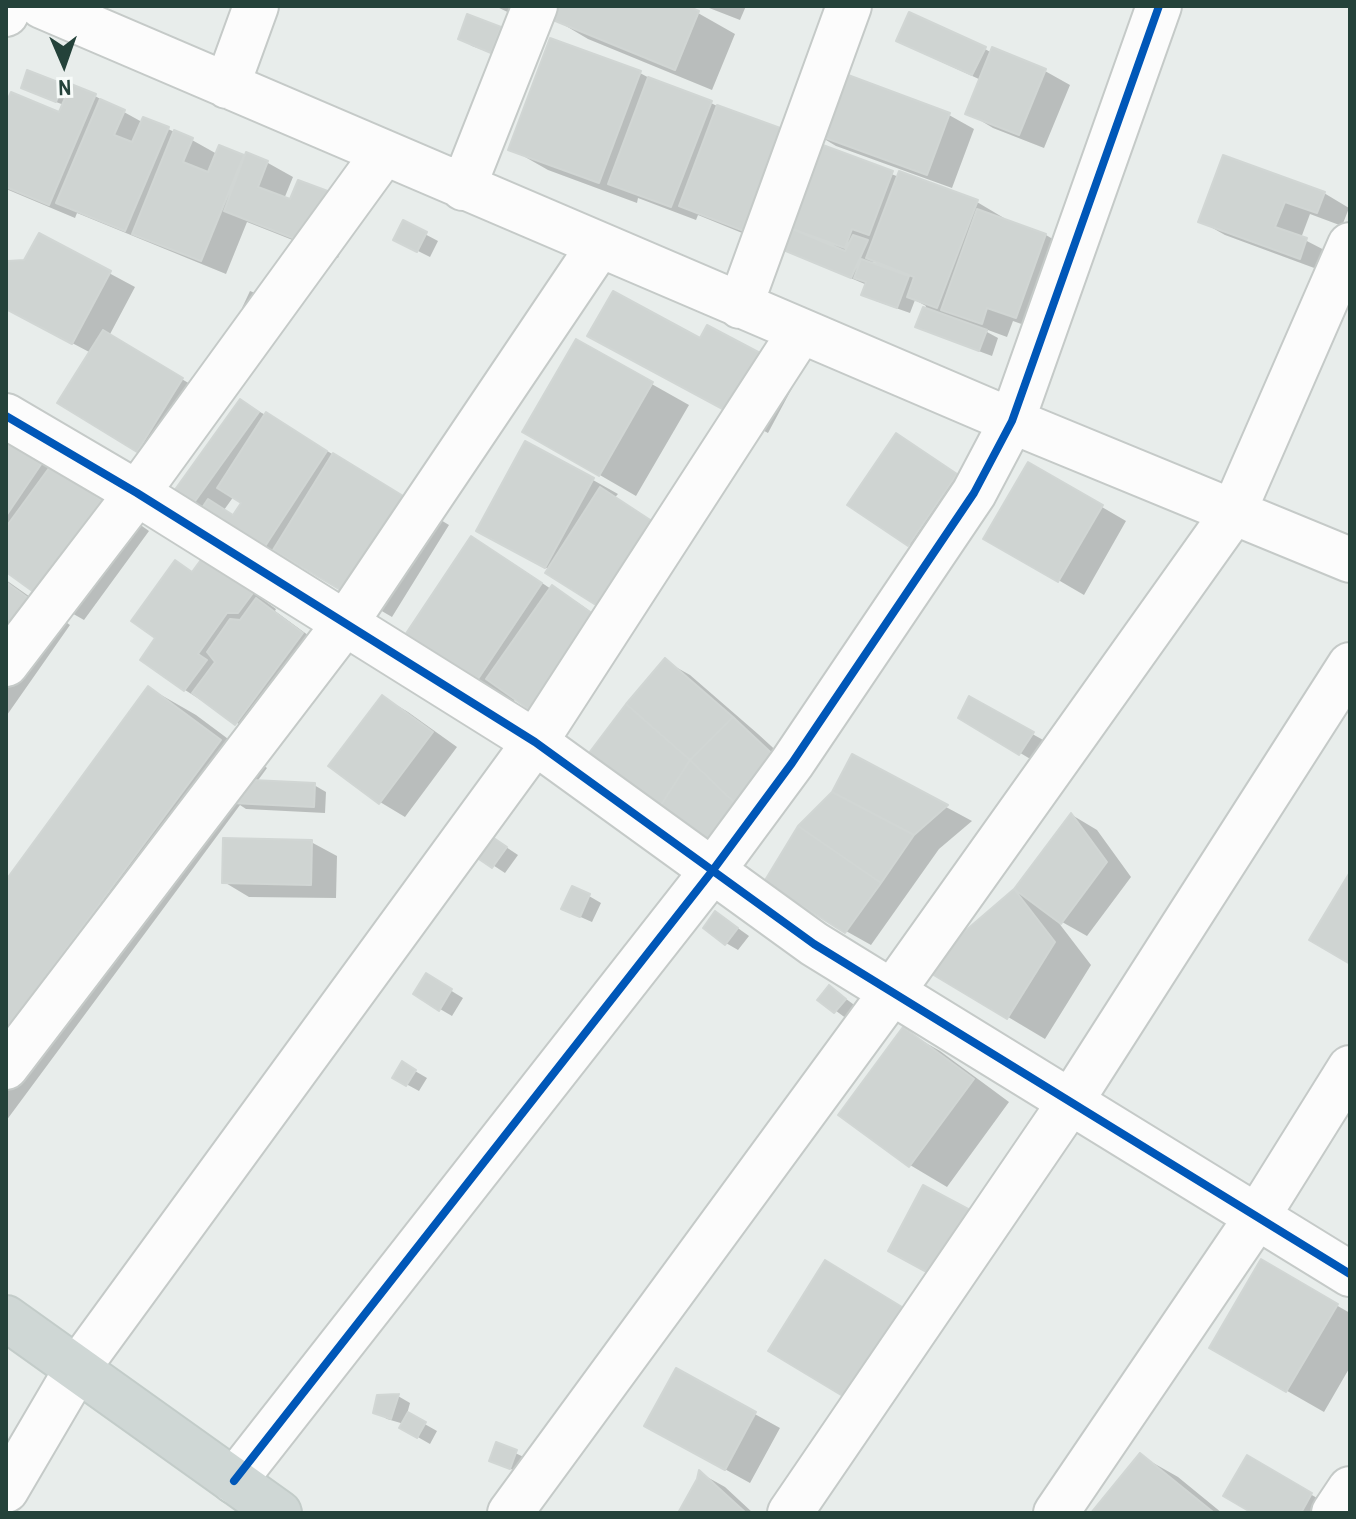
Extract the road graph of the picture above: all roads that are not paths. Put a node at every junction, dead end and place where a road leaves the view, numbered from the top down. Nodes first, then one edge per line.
1 (8, 6) edge
2 (42, 6) edge
3 (256, 6) edge
4 (535, 6) edge
5 (849, 6) edge
6 (1159, 6) edge
7 (6, 14) edge
8 (227, 86) junction
9 (384, 153) junction
10 (463, 188) junction
11 (1350, 245) edge
12 (599, 246) junction
13 (740, 306) junction
14 (801, 331) junction
15 (6, 416) edge
16 (1012, 421) junction
17 (137, 493) junction
18 (1233, 513) junction
19 (1350, 560) edge
20 (346, 622) junction
21 (6, 664) edge
22 (1350, 665) edge
23 (535, 742) junction
24 (713, 870) junction
25 (892, 992) junction
26 (6, 1067) edge
27 (1350, 1068) edge
28 (1071, 1101) junction
29 (1257, 1217) junction
30 (1350, 1274) edge
31 (6, 1318) edge
32 (77, 1369) junction
33 (234, 1481) junction
34 (1350, 1489) edge
35 (6, 1490) edge
36 (279, 1513) edge
37 (510, 1513) edge
38 (790, 1513) edge
39 (1056, 1513) edge
40 (1334, 1513) edge

1 - 7 street
2 - 8 street
3 - 8 street
4 - 10 street
5 - 13 street
6 - 16 street
8 - 9 street
9 - 10 street
9 - 17 street
10 - 12 street
11 - 18 street
12 - 13 street
12 - 20 street
13 - 14 street
14 - 16 street
14 - 23 street
15 - 17 street
16 - 18 street
16 - 24 street
17 - 20 street
17 - 21 street
18 - 19 street
18 - 25 street
20 - 23 street
20 - 26 street
22 - 28 street
23 - 24 street
23 - 32 street
24 - 25 street
24 - 33 street
25 - 28 street
25 - 37 street
27 - 29 street
28 - 29 street
28 - 38 street
29 - 30 street
29 - 39 street
31 - 32 main road
32 - 33 main road
32 - 35 street
33 - 36 main road
34 - 40 street

